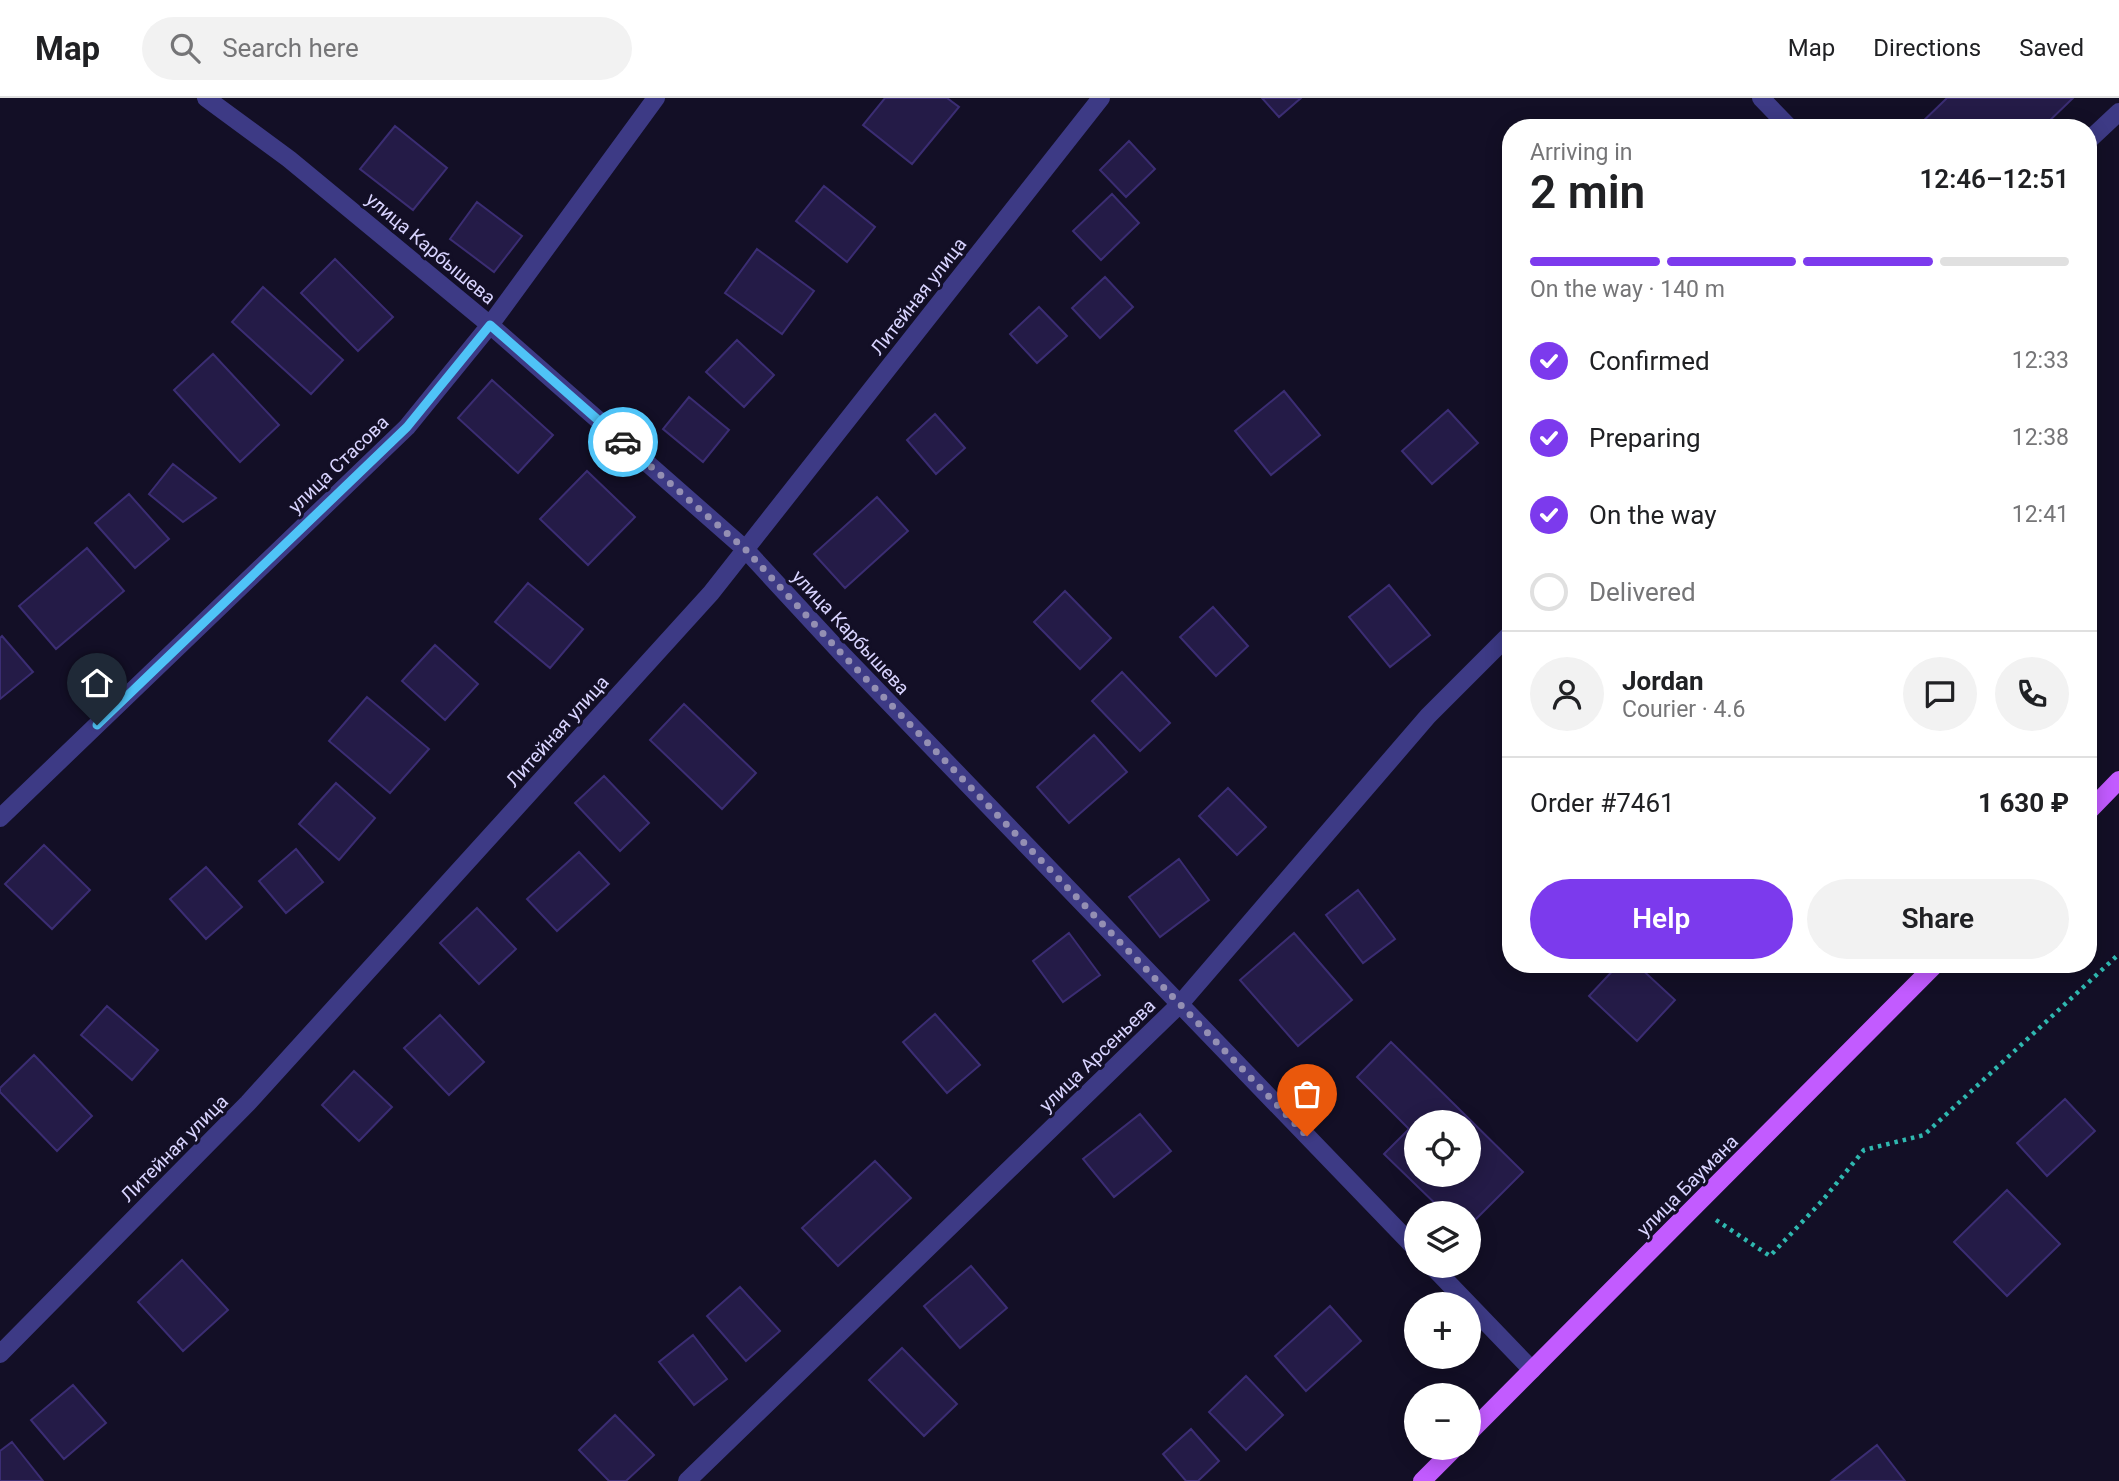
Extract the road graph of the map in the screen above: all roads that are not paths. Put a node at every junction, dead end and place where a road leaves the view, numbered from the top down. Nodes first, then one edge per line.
1 (206, 98) edge
2 (656, 98) edge
3 (1101, 98) edge
4 (1761, 98) edge
5 (2119, 112) edge
6 (1781, 119) edge
7 (2097, 133) edge
8 (490, 325) junction
9 (745, 549) junction
10 (1502, 642) edge
11 (2119, 780) edge
12 (2097, 802) edge
13 (0, 818) edge
14 (1927, 973) edge
15 (1180, 1004) junction
16 (1404, 1237) edge
17 (1444, 1278) edge
18 (0, 1353) edge
19 (1532, 1370) junction
20 (1481, 1421) edge
21 (1442, 1460) edge
22 (687, 1481) edge
23 (1422, 1481) edge

1 - 8 street, улица Карбышева
2 - 8 street, улица Стасова
3 - 9 street, Литейная улица
4 - 6 street
5 - 7 street
8 - 9 street, улица Карбышева
8 - 13 street, улица Стасова
9 - 15 street, улица Карбышева
9 - 18 street, Литейная улица
10 - 15 street, улица Арсеньева
11 - 12 main road
14 - 19 main road, улица Баумана
15 - 16 street, улица Карбышева
15 - 22 street, улица Арсеньева
17 - 19 street
19 - 20 main road, улица Баумана
21 - 23 main road

